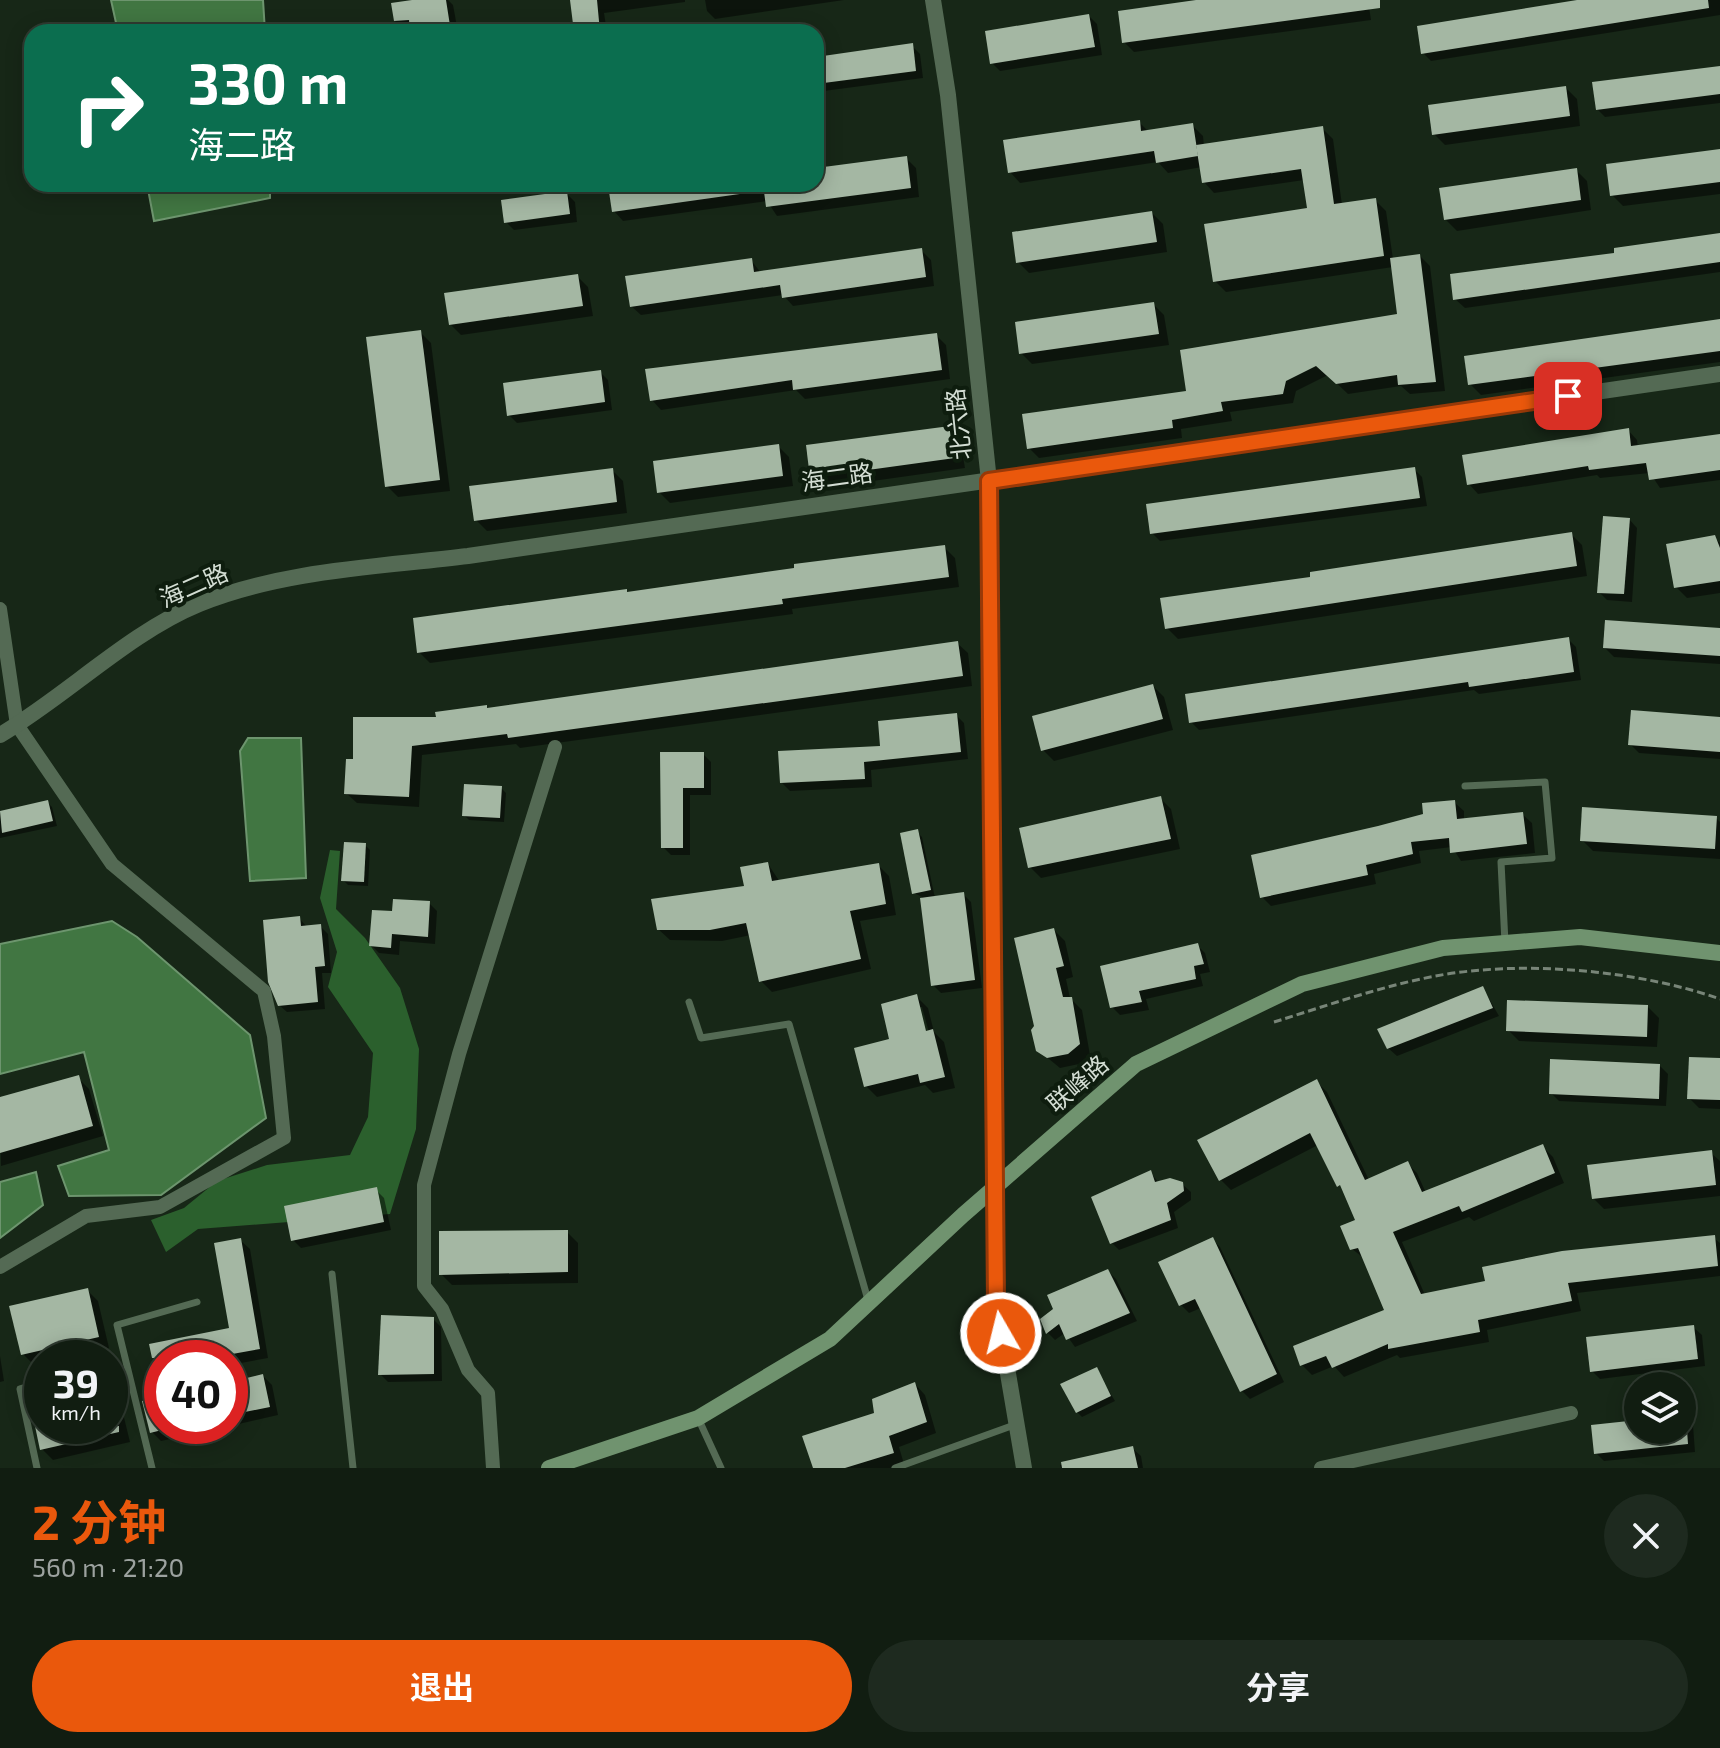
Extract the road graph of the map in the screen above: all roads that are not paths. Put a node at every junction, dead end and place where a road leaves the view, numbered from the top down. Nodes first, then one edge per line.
1 (933, 0) edge
2 (1720, 374) edge
3 (989, 481) junction
4 (0, 609) edge
5 (17, 725) junction
6 (0, 735) edge
7 (555, 747) dead end
8 (1465, 786) dead end
9 (1505, 943) junction
10 (1720, 953) edge
11 (689, 1002) dead end
12 (995, 1188) junction
13 (0, 1267) edge
14 (332, 1274) dead end
15 (197, 1302) dead end
16 (869, 1303) junction
17 (24, 1388) edge
18 (24, 1408) edge
19 (1571, 1413) dead end
20 (698, 1418) junction
21 (1017, 1424) junction
22 (32, 1444) edge
23 (37, 1468) edge
24 (152, 1468) edge
25 (353, 1468) edge
26 (493, 1468) edge
27 (549, 1468) edge
28 (721, 1468) edge
29 (895, 1468) edge
30 (1024, 1468) edge
31 (1321, 1468) edge

1 - 3 street, 北六路
2 - 3 street, 海二路
3 - 5 street, 海二路
3 - 12 street, 北六路
4 - 5 street
5 - 6 street, 海二路
5 - 13 street
7 - 26 street
8 - 9 lane
9 - 10 main road, 联峰路
9 - 12 main road, 联峰路
11 - 16 lane
12 - 16 main road, 联峰路
12 - 21 street, 北六路
14 - 25 lane
15 - 24 lane
16 - 20 main road, 联峰路
17 - 18 lane
19 - 31 street
20 - 27 main road, 联峰路
20 - 28 lane
21 - 29 lane
21 - 30 street, 北六路
22 - 23 lane

